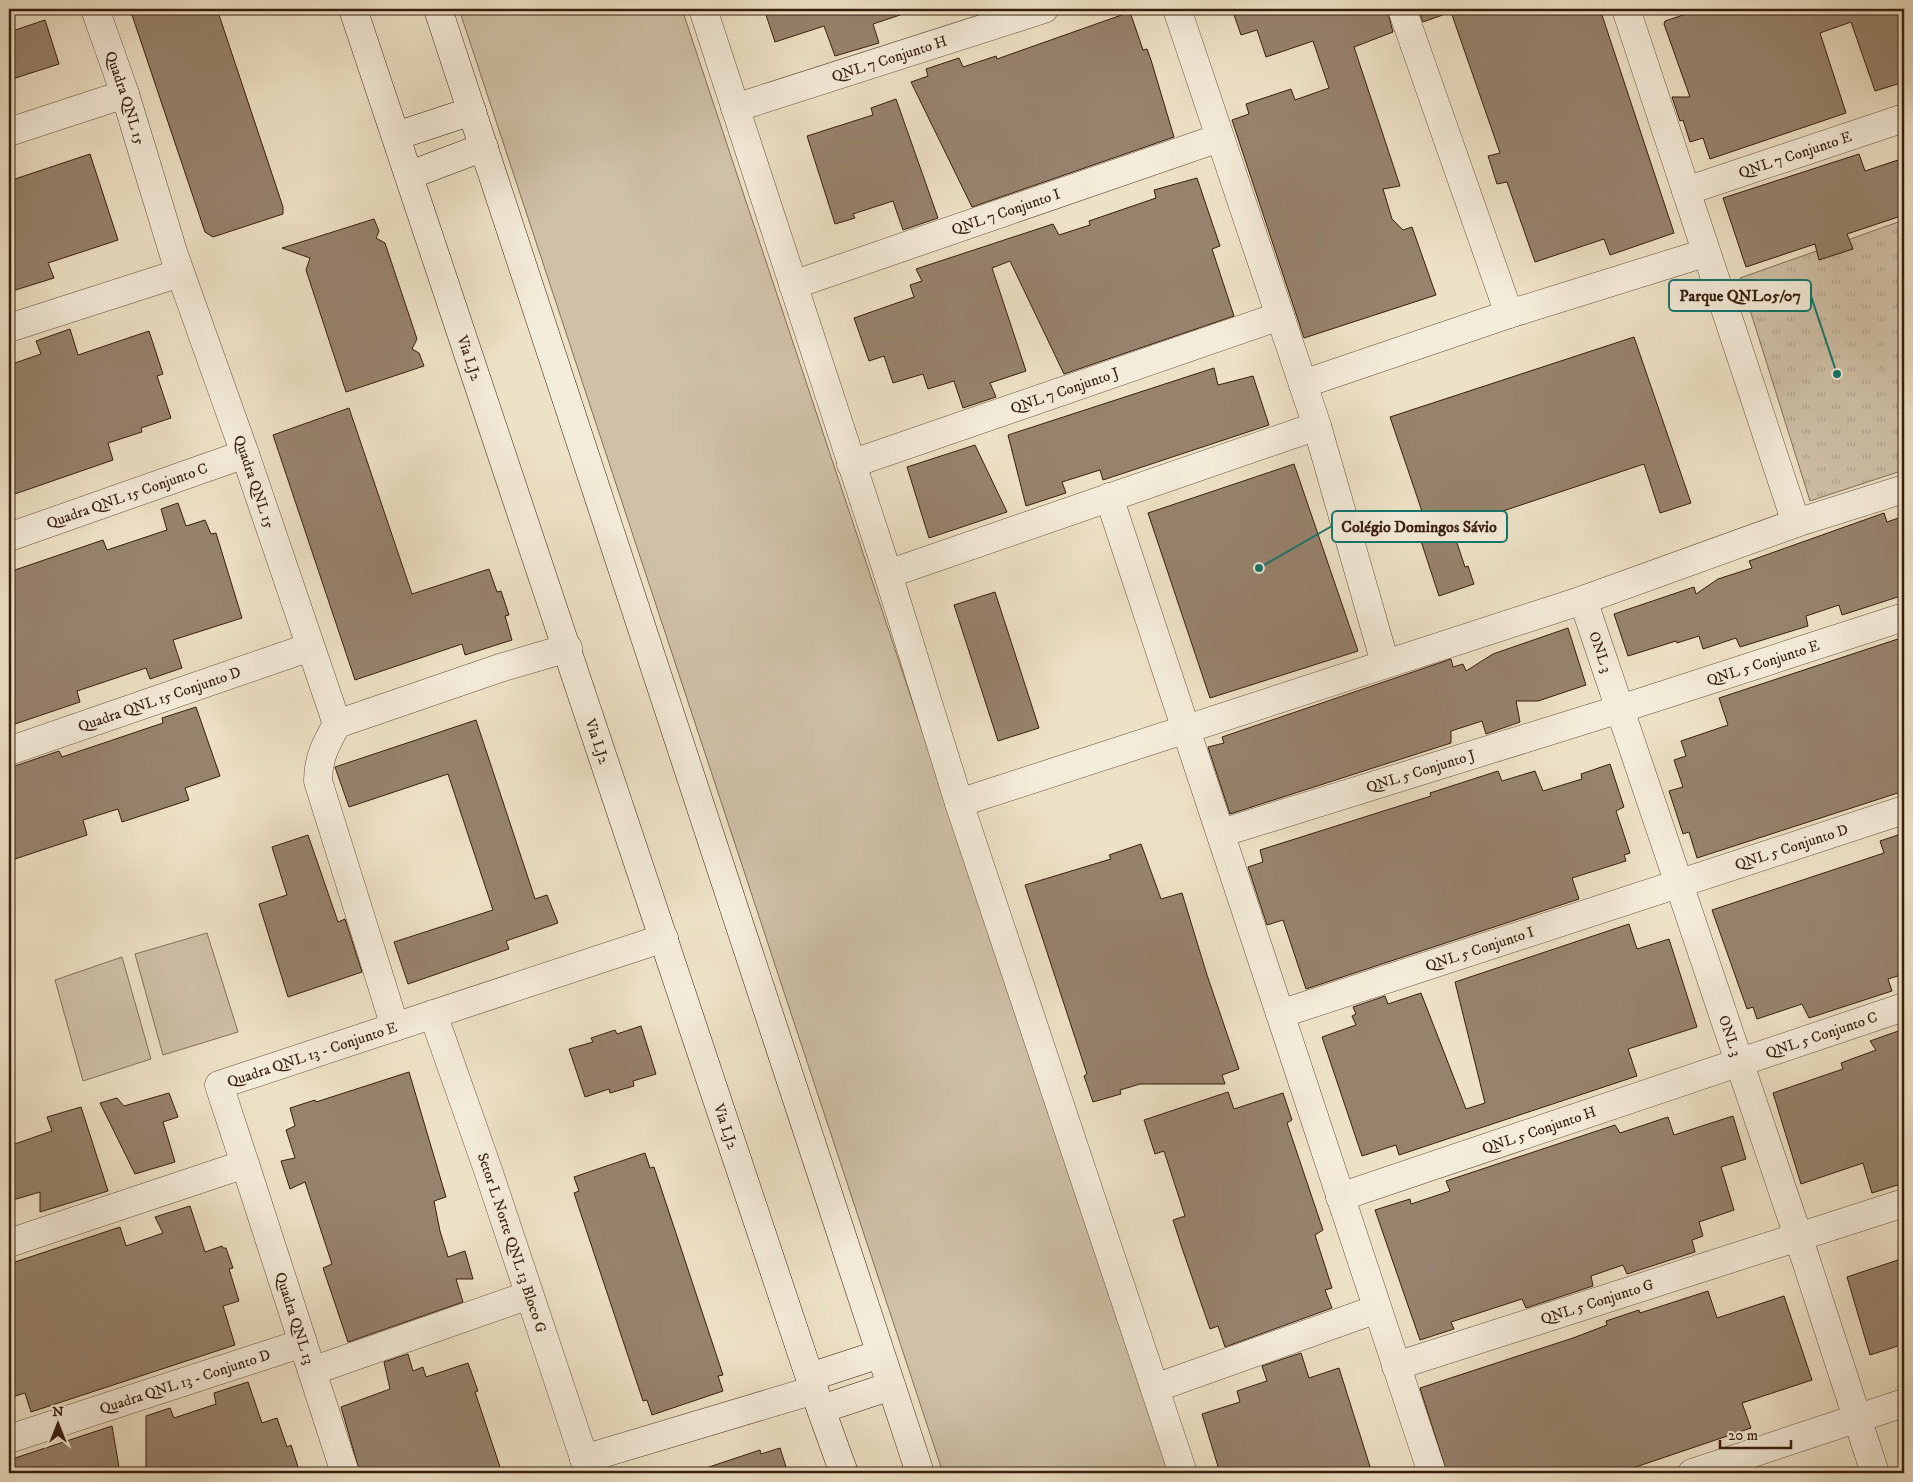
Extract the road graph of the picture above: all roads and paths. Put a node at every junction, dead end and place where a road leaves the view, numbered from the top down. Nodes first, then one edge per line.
1 (95, 9) edge
2 (353, 9) edge
3 (438, 9) edge
4 (703, 9) edge
5 (1044, 9) edge
6 (1176, 9) edge
7 (1402, 9) edge
8 (1626, 9) edge
9 (125, 94) junction
10 (735, 108) junction
11 (472, 111) junction
12 (1904, 118) edge
13 (9, 132) edge
14 (396, 136) junction
15 (1219, 138) junction
16 (484, 147) junction
17 (410, 174) junction
18 (1686, 191) junction
19 (1705, 253) junction
20 (180, 273) junction
21 (793, 285) junction
22 (1508, 314) junction
23 (1280, 316) junction
24 (9, 328) edge
25 (1303, 384) junction
26 (1317, 426) junction
27 (246, 454) junction
28 (851, 464) junction
29 (1904, 489) edge
30 (1109, 497) junction
31 (1796, 523) junction
32 (9, 537) edge
33 (888, 574) junction
34 (1583, 600) junction
35 (1904, 617) edge
36 (310, 647) junction
37 (568, 648) junction
38 (1385, 663) junction
39 (1620, 708) junction
40 (337, 724) junction
41 (1185, 730) junction
42 (9, 751) edge
43 (959, 803) junction
44 (1904, 810) edge
45 (1221, 833) junction
46 (1679, 885) junction
47 (664, 938) junction
48 (1904, 1007) edge
49 (433, 1014) junction
50 (1280, 1014) junction
51 (395, 1027) junction
52 (1738, 1062) junction
53 (245, 1164) junction
54 (1340, 1197) junction
55 (1904, 1203) edge
56 (1800, 1238) junction
57 (9, 1243) edge
58 (529, 1295) junction
59 (1377, 1309) junction
60 (303, 1343) junction
61 (880, 1354) junction
62 (1396, 1366) junction
63 (312, 1371) junction
64 (891, 1386) junction
65 (1155, 1388) junction
66 (815, 1392) junction
67 (1904, 1403) edge
68 (1856, 1419) junction
69 (9, 1438) edge
70 (586, 1466) edge
71 (346, 1473) edge
72 (844, 1473) edge
73 (920, 1473) edge
74 (1183, 1473) edge
75 (1432, 1473) edge
76 (1692, 1473) edge
77 (1875, 1473) edge

1 - 9 street, Quadra QNL 15
2 - 14 street, Via LJ2
3 - 11 street
4 - 10 street
5 - 10 street, QNL 7 Conjunto H
6 - 15 street
7 - 22 street
8 - 18 street
9 - 13 street
9 - 20 street, Quadra QNL 15
10 - 21 street
11 - 14 street
11 - 16 street
12 - 18 street, QNL 7 Conjunto E
14 - 17 street, Via LJ2
15 - 21 street, QNL 7 Conjunto I
15 - 23 street
16 - 17 street
16 - 61 street
17 - 37 street, Via LJ2
18 - 19 street
19 - 22 street
19 - 31 street
20 - 24 street
20 - 27 street, Quadra QNL 15
21 - 28 street
22 - 25 street
23 - 25 street
23 - 28 street, QNL 7 Conjunto J
25 - 26 street
26 - 30 street
26 - 38 street
27 - 32 street, Quadra QNL 15 Conjunto C
27 - 36 street, Quadra QNL 15
28 - 33 street
29 - 31 street
30 - 33 street
30 - 41 street
31 - 34 street
33 - 43 street
34 - 38 street
34 - 39 street, ONL 3
35 - 39 street, QNL 5 Conjunto E
36 - 40 street, Quadra QNL 15
36 - 42 street, Quadra QNL 15 Conjunto D
37 - 40 street
37 - 47 street, Via LJ2
38 - 41 street
39 - 45 street, QNL 5 Conjunto J
39 - 46 street, ONL 3
40 - 51 street
41 - 43 street
41 - 45 street
43 - 65 street
44 - 46 street, QNL 5 Conjunto D
45 - 50 street
46 - 50 street, QNL 5 Conjunto I
46 - 52 street, ONL 3
47 - 49 street, Quadra QNL 13 - Conjunto E
47 - 66 street, Via LJ2
48 - 52 street, QNL 5 Conjunto C
49 - 51 street, Quadra QNL 13 - Conjunto E
49 - 58 street, Setor L Norte QNL 13 Bloco G
50 - 54 street
51 - 53 street, Quadra QNL 13 - Conjunto E
52 - 54 street, QNL 5 Conjunto H
52 - 56 street, ONL 3
53 - 57 street
53 - 60 street, Quadra QNL 13
54 - 59 street
55 - 56 street, QNL 5 Conjunto G
56 - 62 street, QNL 5 Conjunto G
56 - 68 street, ONL 3
58 - 63 street
58 - 70 street, Setor L Norte QNL 13 Bloco G
59 - 62 street
59 - 65 street
60 - 63 street, Quadra QNL 13
60 - 69 street, Quadra QNL 13 - Conjunto D
61 - 64 street
61 - 66 street
62 - 75 street
63 - 71 street, Quadra QNL 13
64 - 66 street
64 - 73 street
65 - 74 street
66 - 70 street
66 - 72 street, Via LJ2
67 - 68 street
68 - 76 street
68 - 77 street, ONL 3

